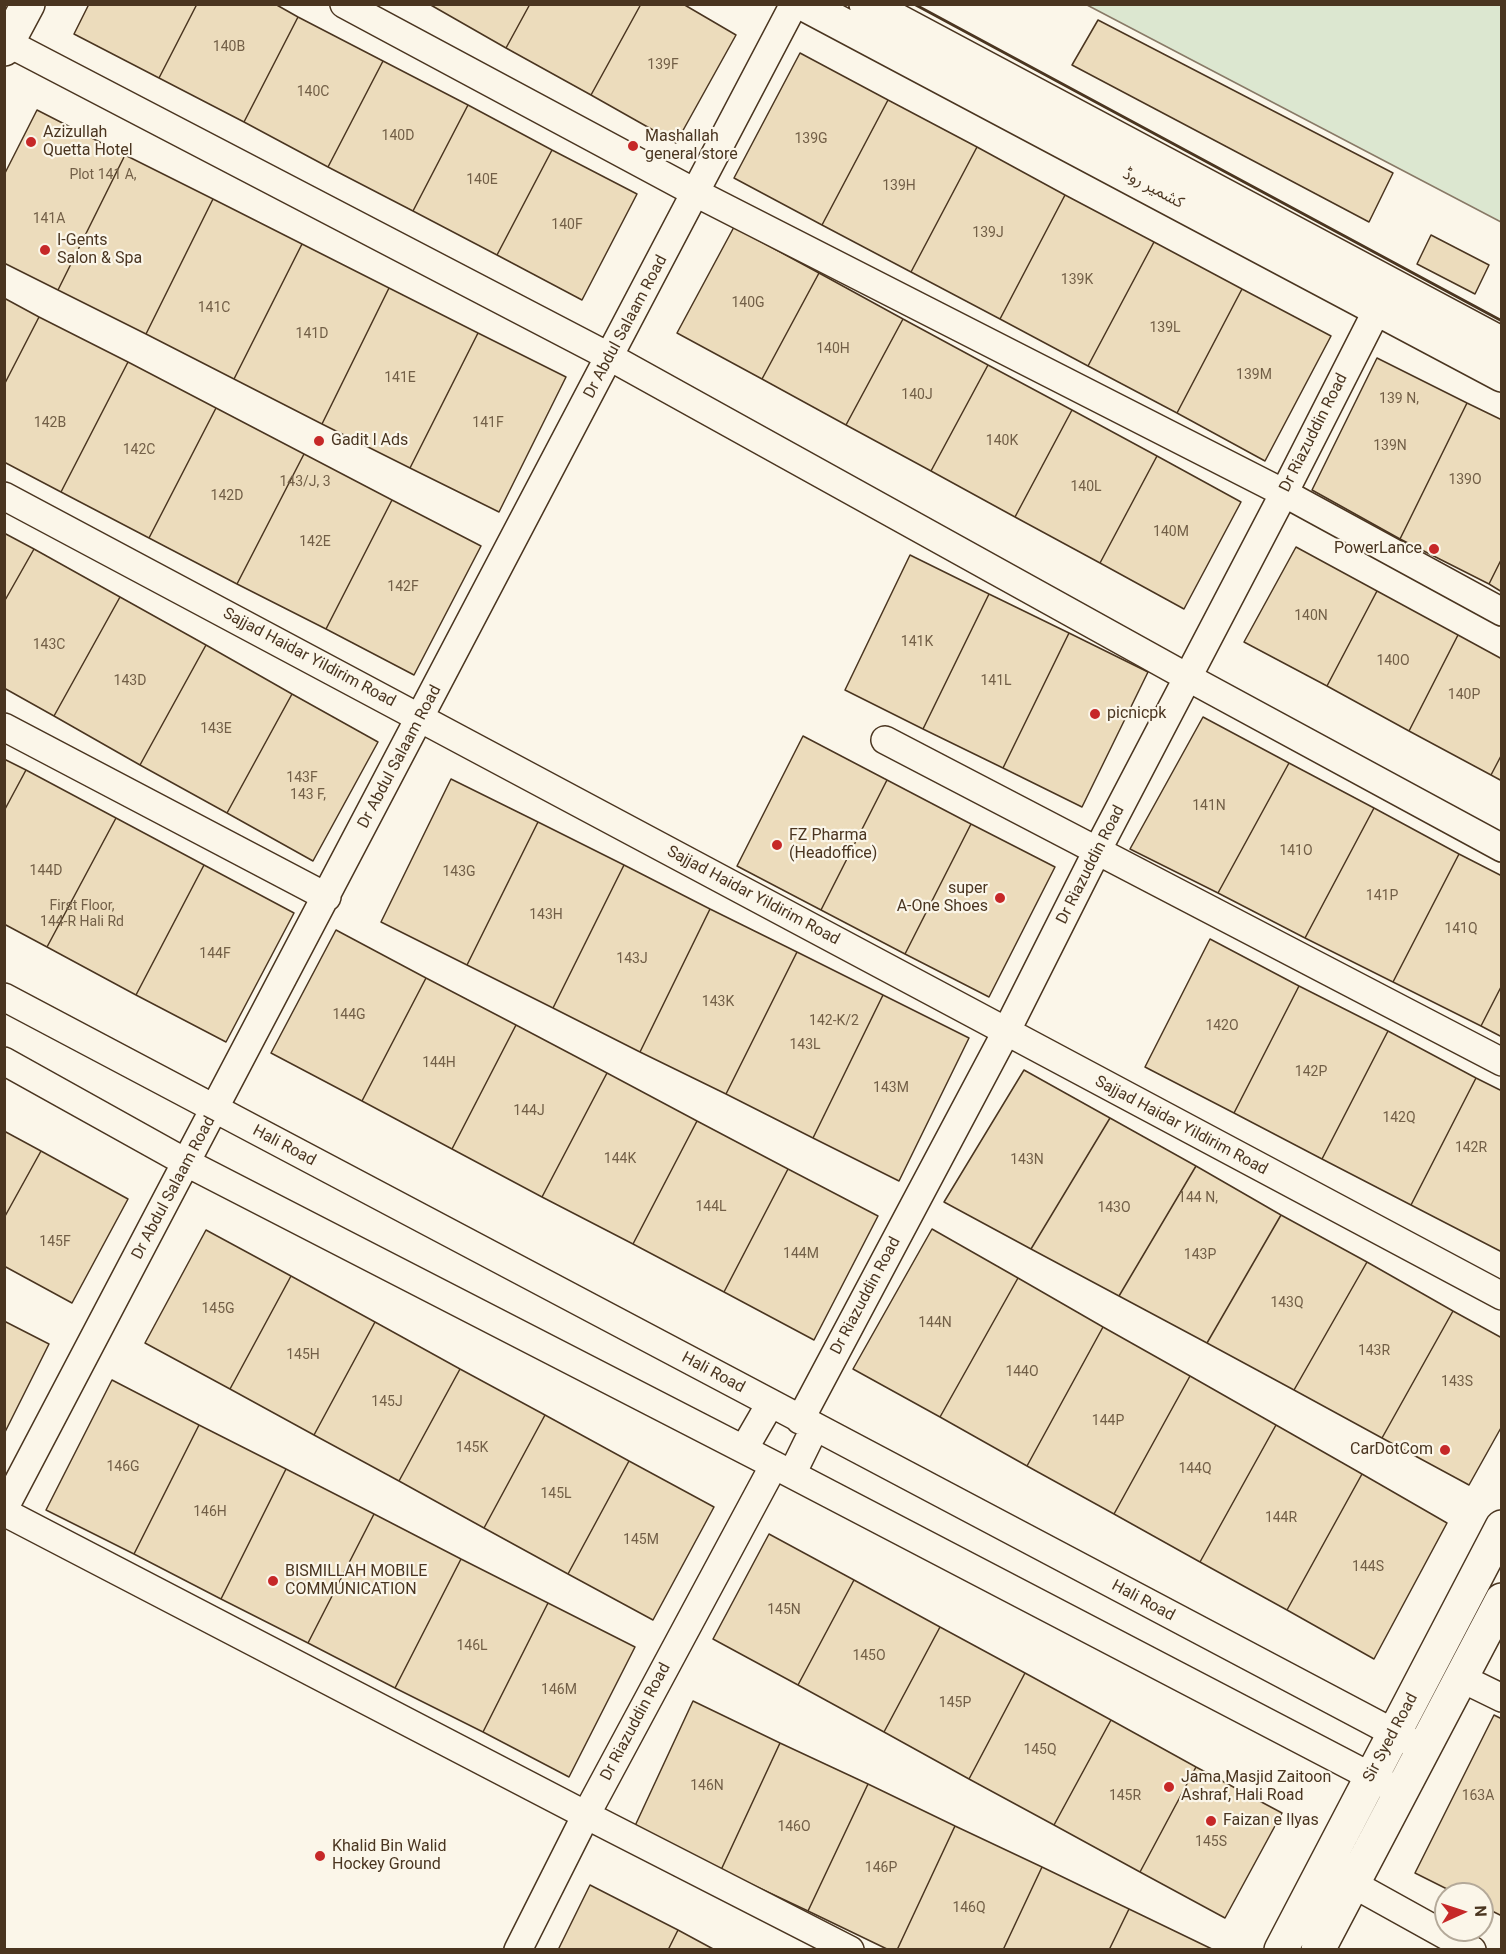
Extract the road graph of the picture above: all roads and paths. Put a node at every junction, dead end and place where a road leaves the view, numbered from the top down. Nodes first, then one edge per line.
1 (28, 4) edge
2 (344, 4) edge
3 (794, 4) edge
4 (804, 4) edge
5 (866, 4) edge
6 (6, 46) edge
7 (696, 194) junction
8 (1378, 308) junction
9 (1502, 344) edge
10 (610, 357) junction
11 (1502, 375) edge
12 (1284, 493) junction
13 (4, 496) edge
14 (1502, 612) edge
15 (1187, 677) junction
16 (421, 717) junction
17 (4, 727) edge
18 (885, 740) dead end
19 (1502, 848) edge
20 (1097, 851) junction
21 (327, 897) junction
22 (4, 997) edge
23 (1006, 1032) junction
24 (4, 1061) edge
25 (1502, 1062) edge
26 (215, 1109) junction
27 (187, 1163) junction
28 (1502, 1296) edge
29 (770, 1404) junction
30 (808, 1424) junction
31 (744, 1449) junction
32 (783, 1469) junction
33 (4, 1511) edge
34 (1502, 1527) edge
35 (1502, 1600) edge
36 (1461, 1678) junction
37 (1502, 1698) edge
38 (1394, 1733) junction
39 (1423, 1749) junction
40 (1371, 1777) junction
41 (1401, 1791) junction
42 (585, 1815) junction
43 (1353, 1884) junction
44 (518, 1950) edge
45 (850, 1950) edge
46 (1281, 1950) edge
47 (1318, 1950) edge
48 (1472, 1950) edge

1 - 6 main road
2 - 7 street
3 - 7 street, Dr Abdul Salaam Road
4 - 8 main road, کشمیر روڈ
5 - 9 main road, کشمیر روڈ
6 - 10 street
7 - 10 street, Dr Abdul Salaam Road
7 - 12 street
8 - 11 main road, کشمیر روڈ
8 - 12 street, Dr Riazuddin Road
10 - 15 street
10 - 16 street, Dr Abdul Salaam Road
12 - 14 street
12 - 15 street, Dr Riazuddin Road
13 - 16 street, Sajjad Haidar Yildirim Road
15 - 19 street
15 - 20 street, Dr Riazuddin Road
16 - 21 street, Dr Abdul Salaam Road
16 - 23 street, Sajjad Haidar Yildirim Road
17 - 21 street
18 - 20 street
20 - 23 street, Dr Riazuddin Road
20 - 25 street
21 - 26 street, Dr Abdul Salaam Road
22 - 26 street, Hali Road
23 - 28 street, Sajjad Haidar Yildirim Road
23 - 30 street, Dr Riazuddin Road
24 - 27 street
26 - 27 street, Dr Abdul Salaam Road
26 - 29 street, Hali Road
27 - 31 street
27 - 33 street, Dr Abdul Salaam Road
29 - 30 street, Hali Road
29 - 31 street
30 - 32 street, Dr Riazuddin Road
30 - 38 street, Hali Road
31 - 32 street
32 - 40 street
32 - 42 street, Dr Riazuddin Road
33 - 42 street
34 - 38 main road, Sir Syed Road
35 - 36 main road, Sir Syed Road
36 - 37 street
36 - 39 main road, Sir Syed Road
38 - 39 street, Hali Road
38 - 40 main road, Sir Syed Road
39 - 41 main road, Sir Syed Road
40 - 41 street
40 - 46 main road, Sir Syed Road
41 - 43 main road, Sir Syed Road
42 - 44 street, Dr Riazuddin Road
42 - 45 street
43 - 47 main road, Sir Syed Road
43 - 48 street

